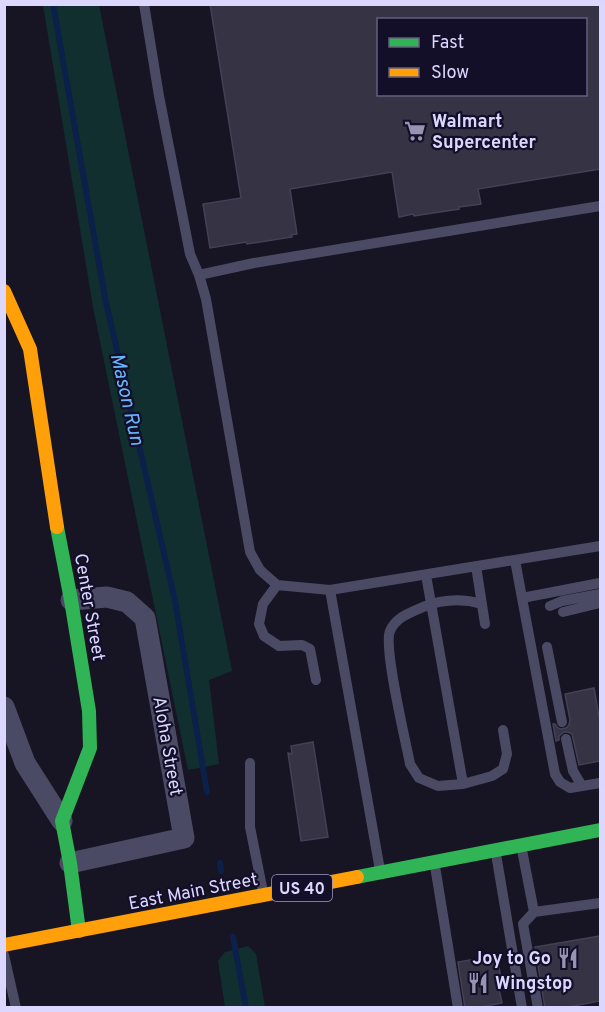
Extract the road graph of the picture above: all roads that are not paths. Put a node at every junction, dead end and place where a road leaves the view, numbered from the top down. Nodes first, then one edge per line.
1 (144, 4) edge
2 (600, 206) edge
3 (199, 275) junction
4 (4, 291) edge
5 (11, 319) edge
6 (600, 546) edge
7 (515, 560) junction
8 (476, 566) junction
9 (426, 574) junction
10 (600, 583) edge
11 (277, 585) junction
12 (330, 590) junction
13 (600, 594) edge
14 (522, 598) junction
15 (71, 600) junction
16 (600, 603) edge
17 (431, 604) junction
18 (482, 604) junction
19 (550, 606) dead end
20 (563, 612) dead end
21 (485, 624) dead end
22 (543, 648) dead end
23 (316, 680) dead end
24 (4, 707) edge
25 (557, 723) dead end
26 (503, 730) dead end
27 (561, 740) dead end
28 (250, 763) dead end
29 (600, 783) edge
30 (463, 784) junction
31 (582, 786) junction
32 (62, 821) junction
33 (600, 830) edge
34 (521, 846) junction
35 (496, 850) junction
36 (70, 862) junction
37 (435, 862) junction
38 (381, 873) junction
39 (264, 895) junction
40 (600, 903) edge
41 (534, 912) junction
42 (79, 931) junction
43 (4, 945) edge
44 (4, 955) edge
45 (16, 1008) edge
46 (458, 1008) edge
47 (522, 1008) edge
48 (538, 1008) edge

1 - 3 lane
2 - 3 lane
3 - 11 lane
4 - 5 street, Center Street
5 - 15 street, Center Street
6 - 7 lane
7 - 8 lane
7 - 14 lane
8 - 9 lane
8 - 18 lane
9 - 12 lane
9 - 17 lane
10 - 14 lane
11 - 12 lane
11 - 23 lane
12 - 38 lane
13 - 19 lane
14 - 31 lane
15 - 32 street, Center Street
15 - 36 street, Aloha Street
16 - 20 lane
17 - 18 lane
17 - 30 lane
17 - 30 lane
18 - 21 lane
22 - 25 lane
24 - 32 street
26 - 30 lane
27 - 31 lane
28 - 39 lane
29 - 31 lane
32 - 36 street
33 - 34 street, East Main Street / US 40
34 - 35 street, East Main Street / US 40
34 - 41 lane
35 - 37 street, East Main Street / US 40
35 - 47 lane
36 - 42 street
37 - 38 street, East Main Street / US 40
37 - 46 lane
38 - 39 street, East Main Street / US 40
39 - 42 street, East Main Street / US 40
40 - 41 lane
41 - 48 lane
42 - 43 street, East Main Street / US 40
44 - 45 lane

